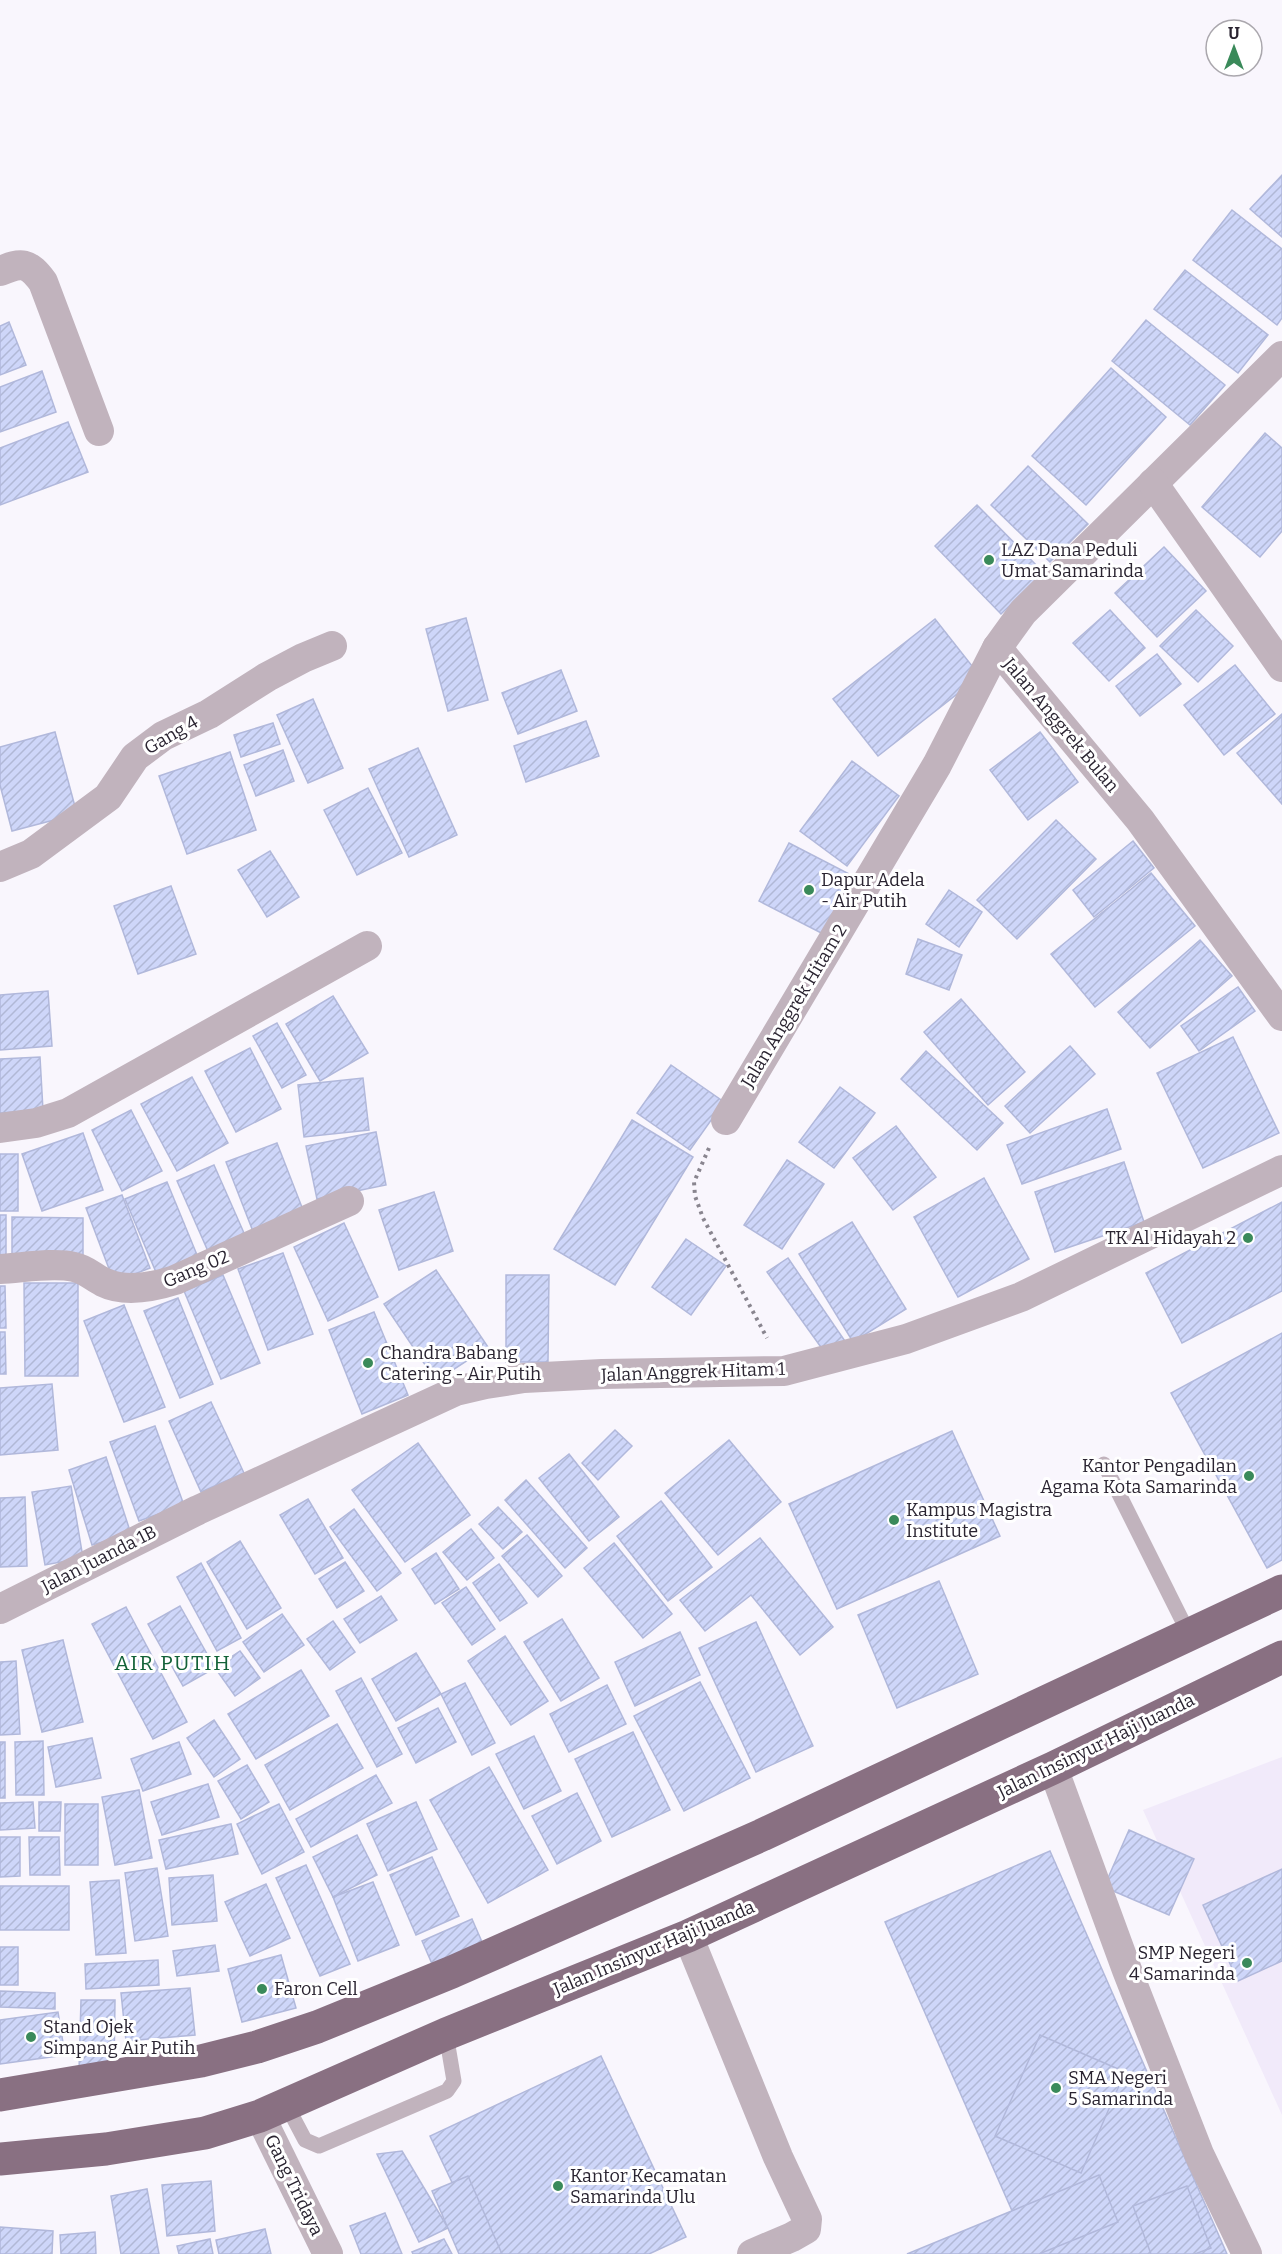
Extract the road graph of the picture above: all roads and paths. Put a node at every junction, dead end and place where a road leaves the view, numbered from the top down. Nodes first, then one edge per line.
1 (0, 271) edge
2 (1282, 356) edge
3 (99, 430) dead end
4 (1153, 483) junction
5 (332, 646) dead end
6 (997, 648) junction
7 (1282, 668) edge
8 (0, 867) edge
9 (367, 946) dead end
10 (1282, 1016) edge
11 (726, 1120) joint
12 (0, 1128) edge
13 (1282, 1170) edge
14 (349, 1201) dead end
15 (0, 1269) edge
16 (784, 1371) junction
17 (1104, 1464) dead end
18 (198, 1510) joint
19 (1282, 1591) edge
20 (0, 1609) edge
21 (1189, 1634) junction
22 (1282, 1657) edge
23 (1053, 1768) junction
24 (688, 1936) junction
25 (446, 2034) junction
26 (0, 2095) edge
27 (273, 2110) junction
28 (0, 2159) edge
29 (328, 2254) edge
30 (752, 2254) edge
31 (1247, 2254) edge

1 - 3 street
2 - 4 street, Jalan Anggrek Bulan
4 - 6 street, Jalan Anggrek Bulan
4 - 7 street
5 - 8 street, Gang 4
6 - 10 street, Jalan Anggrek Bulan
6 - 11 street, Jalan Anggrek Hitam 2
9 - 12 street
11 - 16 path
13 - 16 street, Jalan Anggrek Hitam 1
14 - 15 street, Gang 02
16 - 18 street, Jalan Anggrek Hitam 1
17 - 21 lane
18 - 20 street, Jalan Juanda 1B
19 - 21 highway
21 - 26 highway
22 - 23 highway, Jalan Insinyur Haji Juanda
23 - 24 highway, Jalan Insinyur Haji Juanda
23 - 31 street
24 - 25 highway, Jalan Insinyur Haji Juanda
24 - 30 street
25 - 27 highway, Jalan Insinyur Haji Juanda
25 - 27 lane
27 - 28 highway, Jalan Insinyur Haji Juanda
27 - 29 street, Gang Tridaya

